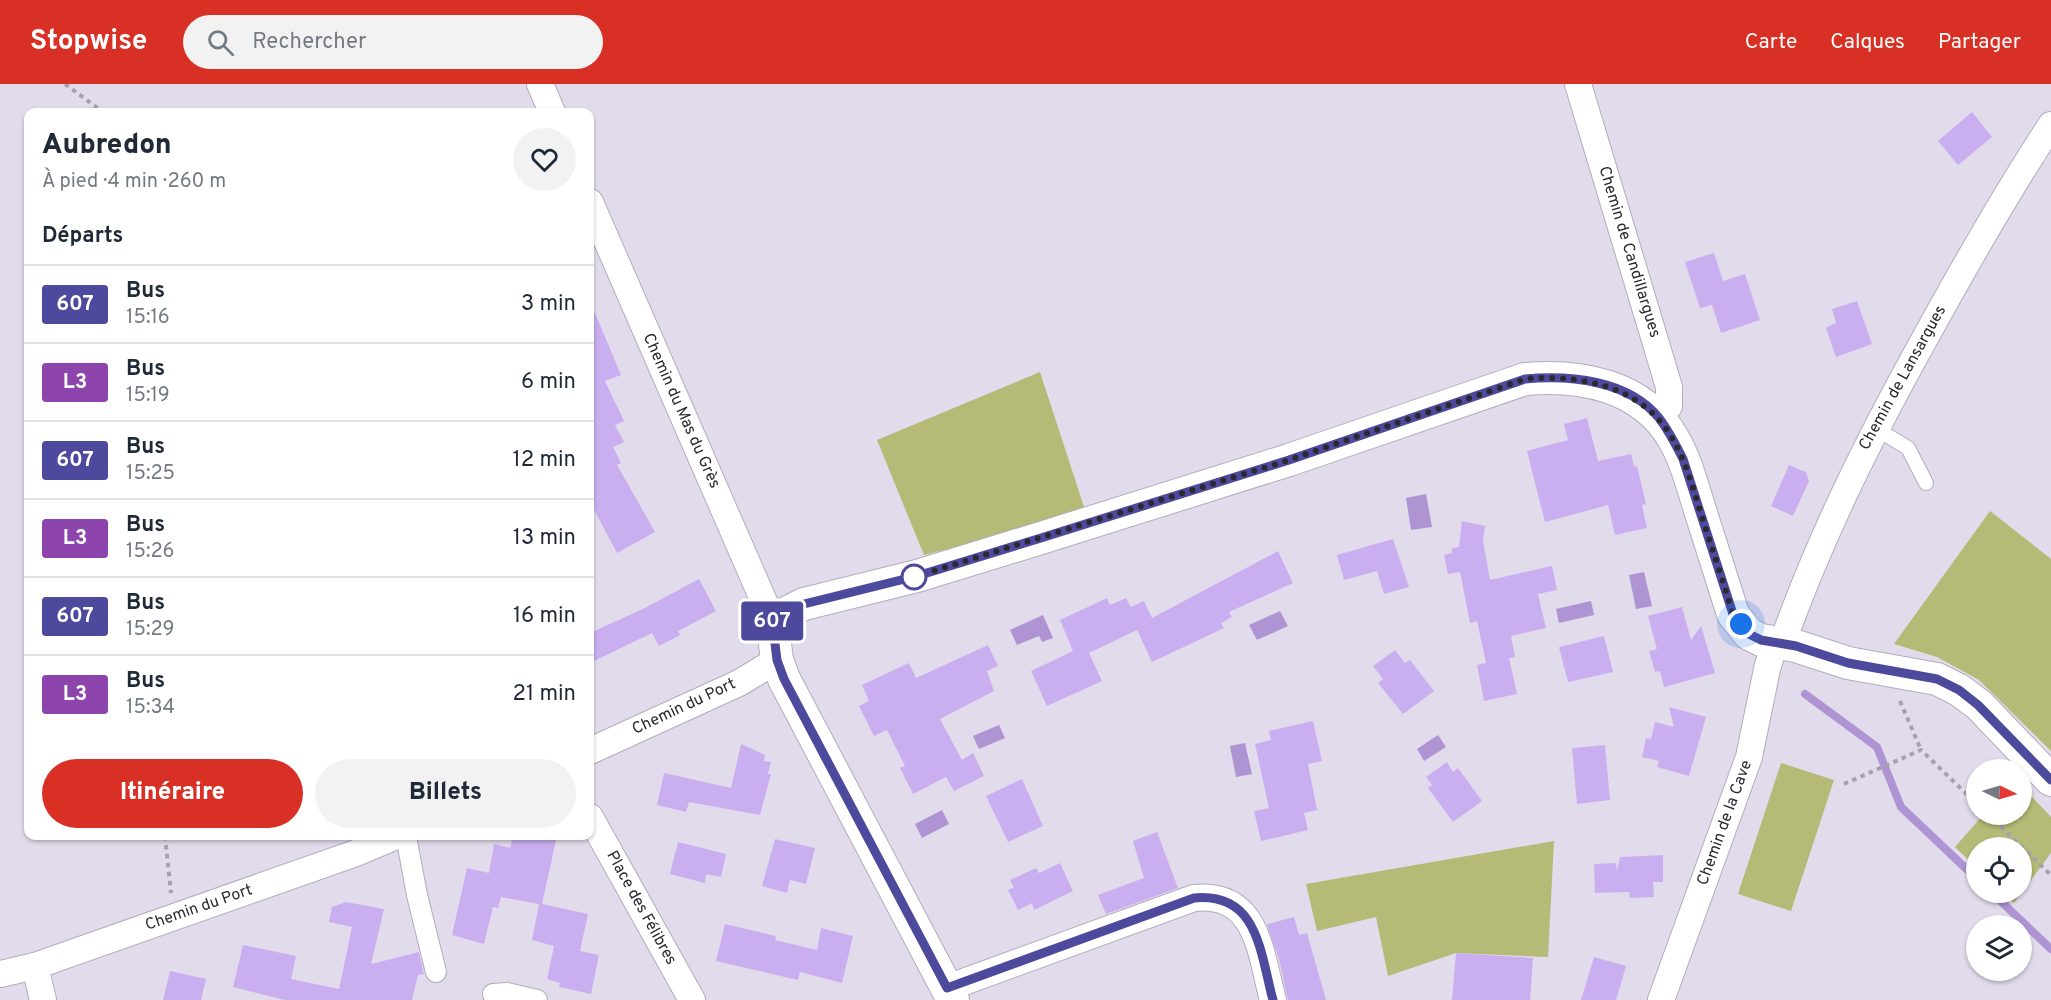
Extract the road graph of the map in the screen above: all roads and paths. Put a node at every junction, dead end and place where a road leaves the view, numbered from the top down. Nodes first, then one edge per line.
1 (65, 84) edge
2 (540, 84) edge
3 (1578, 84) edge
4 (95, 108) edge
5 (550, 108) edge
6 (2051, 125) edge
7 (594, 211) edge
8 (1658, 416) junction
9 (1875, 428) junction
10 (1926, 483) dead end
11 (772, 620) junction
12 (1779, 643) junction
13 (777, 660) junction
14 (1899, 698) dead end
15 (594, 749) edge
16 (1921, 750) junction
17 (2051, 780) edge
18 (1844, 784) dead end
19 (1966, 793) edge
20 (594, 823) edge
21 (1999, 825) edge
22 (165, 840) edge
23 (387, 840) edge
24 (407, 840) edge
25 (2051, 875) edge
26 (173, 917) junction
27 (35, 966) junction
28 (436, 972) dead end
29 (0, 974) edge
30 (493, 994) dead end
31 (950, 994) edge
32 (43, 1000) edge
33 (537, 1000) edge
34 (692, 1000) edge
35 (1273, 1000) edge
36 (1661, 1000) edge

1 - 4 path
2 - 5 street
3 - 8 street, Chemin de Candillargues
6 - 9 street, Chemin de Lansargues
7 - 11 street, Chemin du Mas du Grès
8 - 11 street
8 - 12 street
9 - 10 lane
9 - 12 street, Chemin de Lansargues
11 - 13 street
12 - 17 street
12 - 36 street, Chemin de la Cave
13 - 15 street, Chemin du Port
13 - 31 street
14 - 16 path
16 - 18 path
16 - 19 path
20 - 34 street, Place des Félibres
21 - 25 path
22 - 26 path
23 - 26 street, Chemin du Port
24 - 28 street
26 - 27 street, Chemin du Port
27 - 29 street, Chemin du Port
27 - 32 street
30 - 33 street
31 - 35 street

